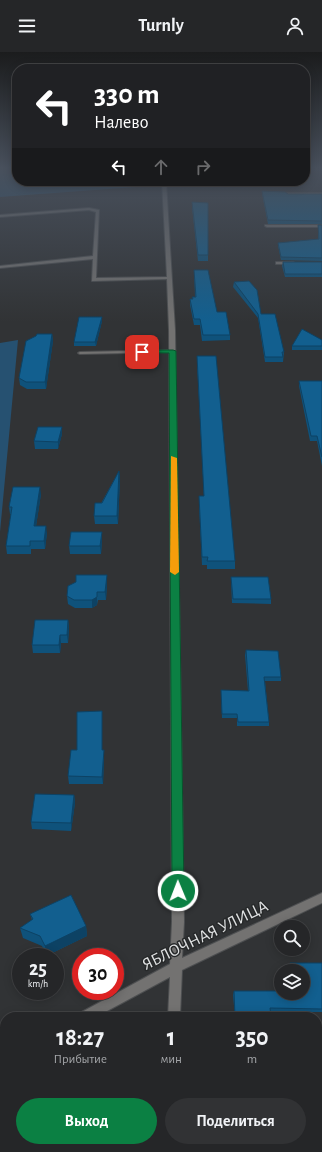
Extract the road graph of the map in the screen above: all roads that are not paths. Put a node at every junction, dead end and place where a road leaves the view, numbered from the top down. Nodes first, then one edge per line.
1 (97, 219) edge
2 (166, 219) edge
3 (267, 226) dead end
4 (322, 226) edge
5 (95, 257) junction
6 (278, 263) dead end
7 (300, 263) edge
8 (0, 267) edge
9 (169, 278) junction
10 (173, 351) junction
11 (80, 352) dead end
12 (322, 898) edge
13 (176, 967) junction
14 (93, 1012) edge
15 (174, 1012) edge

1 - 5 street
2 - 9 street
3 - 4 street
5 - 8 street
5 - 9 street
6 - 7 street
9 - 10 street
10 - 11 lane
10 - 13 street
12 - 13 street, ЯБЛОЧНАЯ УЛИЦА
13 - 14 street, ЯБЛОЧНАЯ УЛИЦА
13 - 15 street

